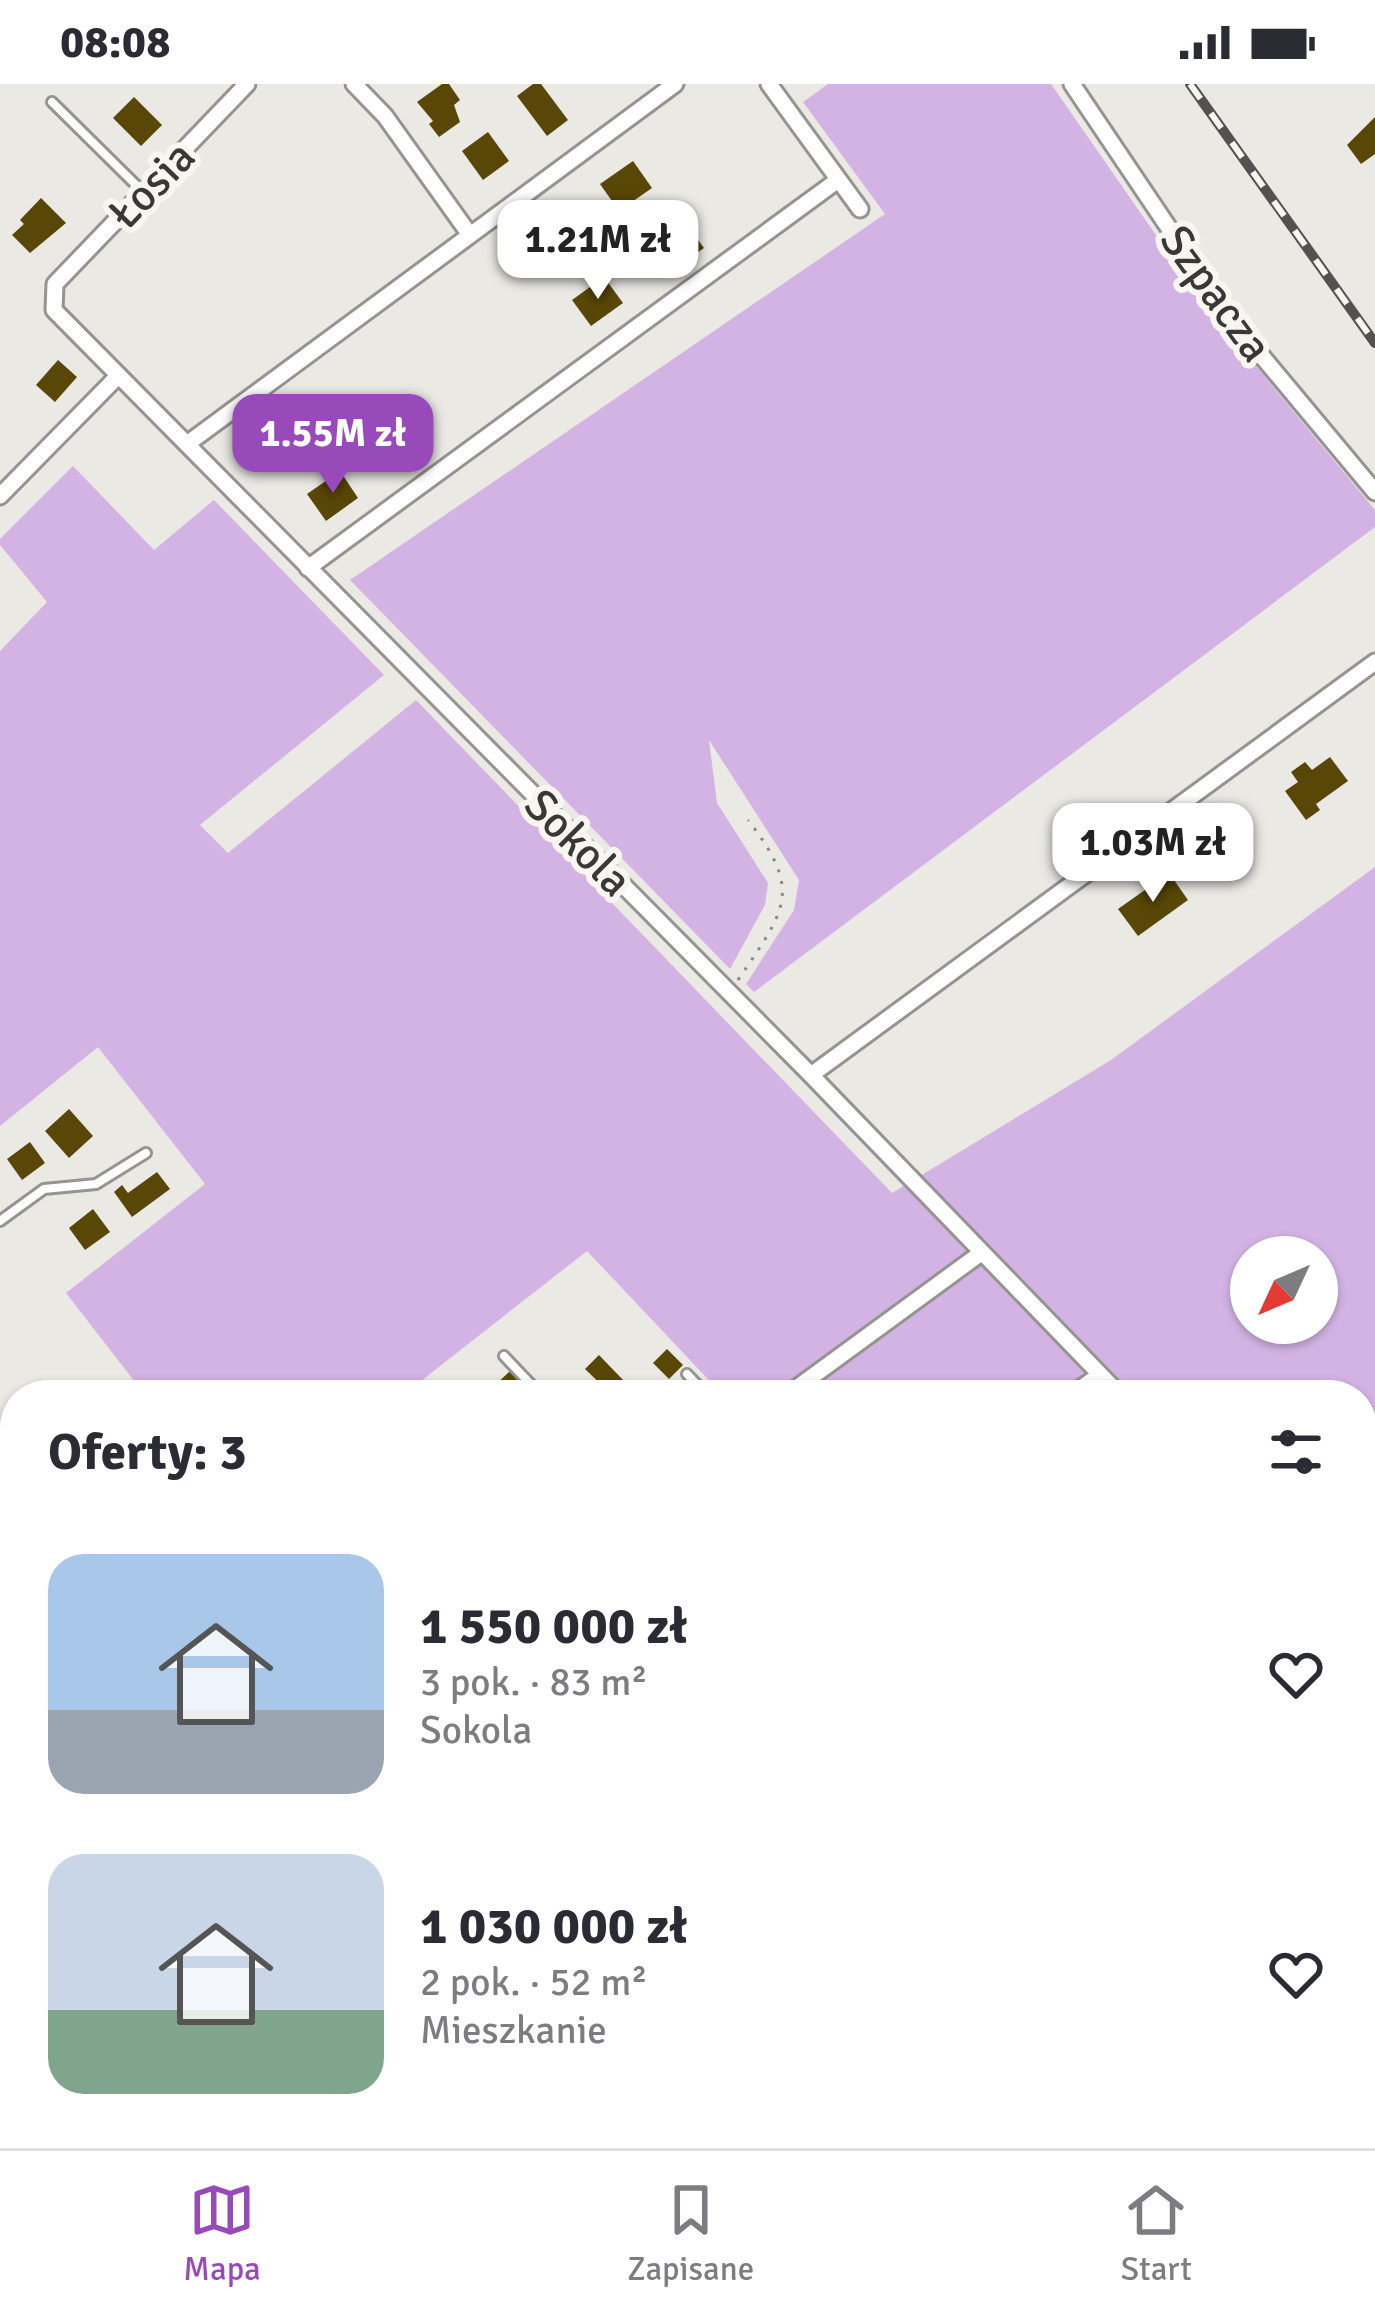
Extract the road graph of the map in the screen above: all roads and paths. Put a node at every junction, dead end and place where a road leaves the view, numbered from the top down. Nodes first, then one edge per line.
1 (247, 84) edge
2 (355, 84) edge
3 (674, 84) edge
4 (769, 84) edge
5 (1072, 84) edge
6 (52, 102) dead end
7 (838, 180) junction
8 (143, 192) junction
9 (860, 209) dead end
10 (470, 236) junction
11 (55, 284) joint
12 (118, 376) junction
13 (187, 445) junction
14 (1375, 492) edge
15 (0, 496) edge
16 (308, 568) junction
17 (1375, 662) edge
18 (748, 820) dead end
19 (728, 994) junction
20 (811, 1075) junction
21 (146, 1153) dead end
22 (0, 1221) edge
23 (981, 1253) junction
24 (504, 1356) dead end
25 (687, 1374) dead end
26 (1100, 1375) junction
27 (527, 1380) edge
28 (693, 1380) edge
29 (807, 1380) edge
30 (1093, 1380) edge
31 (1105, 1380) edge

1 - 8 street, Łosia
2 - 10 street
3 - 10 street
4 - 7 street
5 - 14 street, Szpacza
6 - 8 lane
7 - 9 street
7 - 16 street
8 - 11 street, Łosia
10 - 13 street
11 - 12 street, Sokola
12 - 13 street, Sokola
12 - 15 street
13 - 16 street, Sokola
16 - 19 street, Sokola
17 - 20 street
18 - 19 path
19 - 20 street, Sokola
20 - 23 street, Sokola
21 - 22 lane
23 - 26 street, Sokola
23 - 29 street
24 - 27 lane
25 - 28 lane
26 - 30 street
26 - 31 street, Sokola

